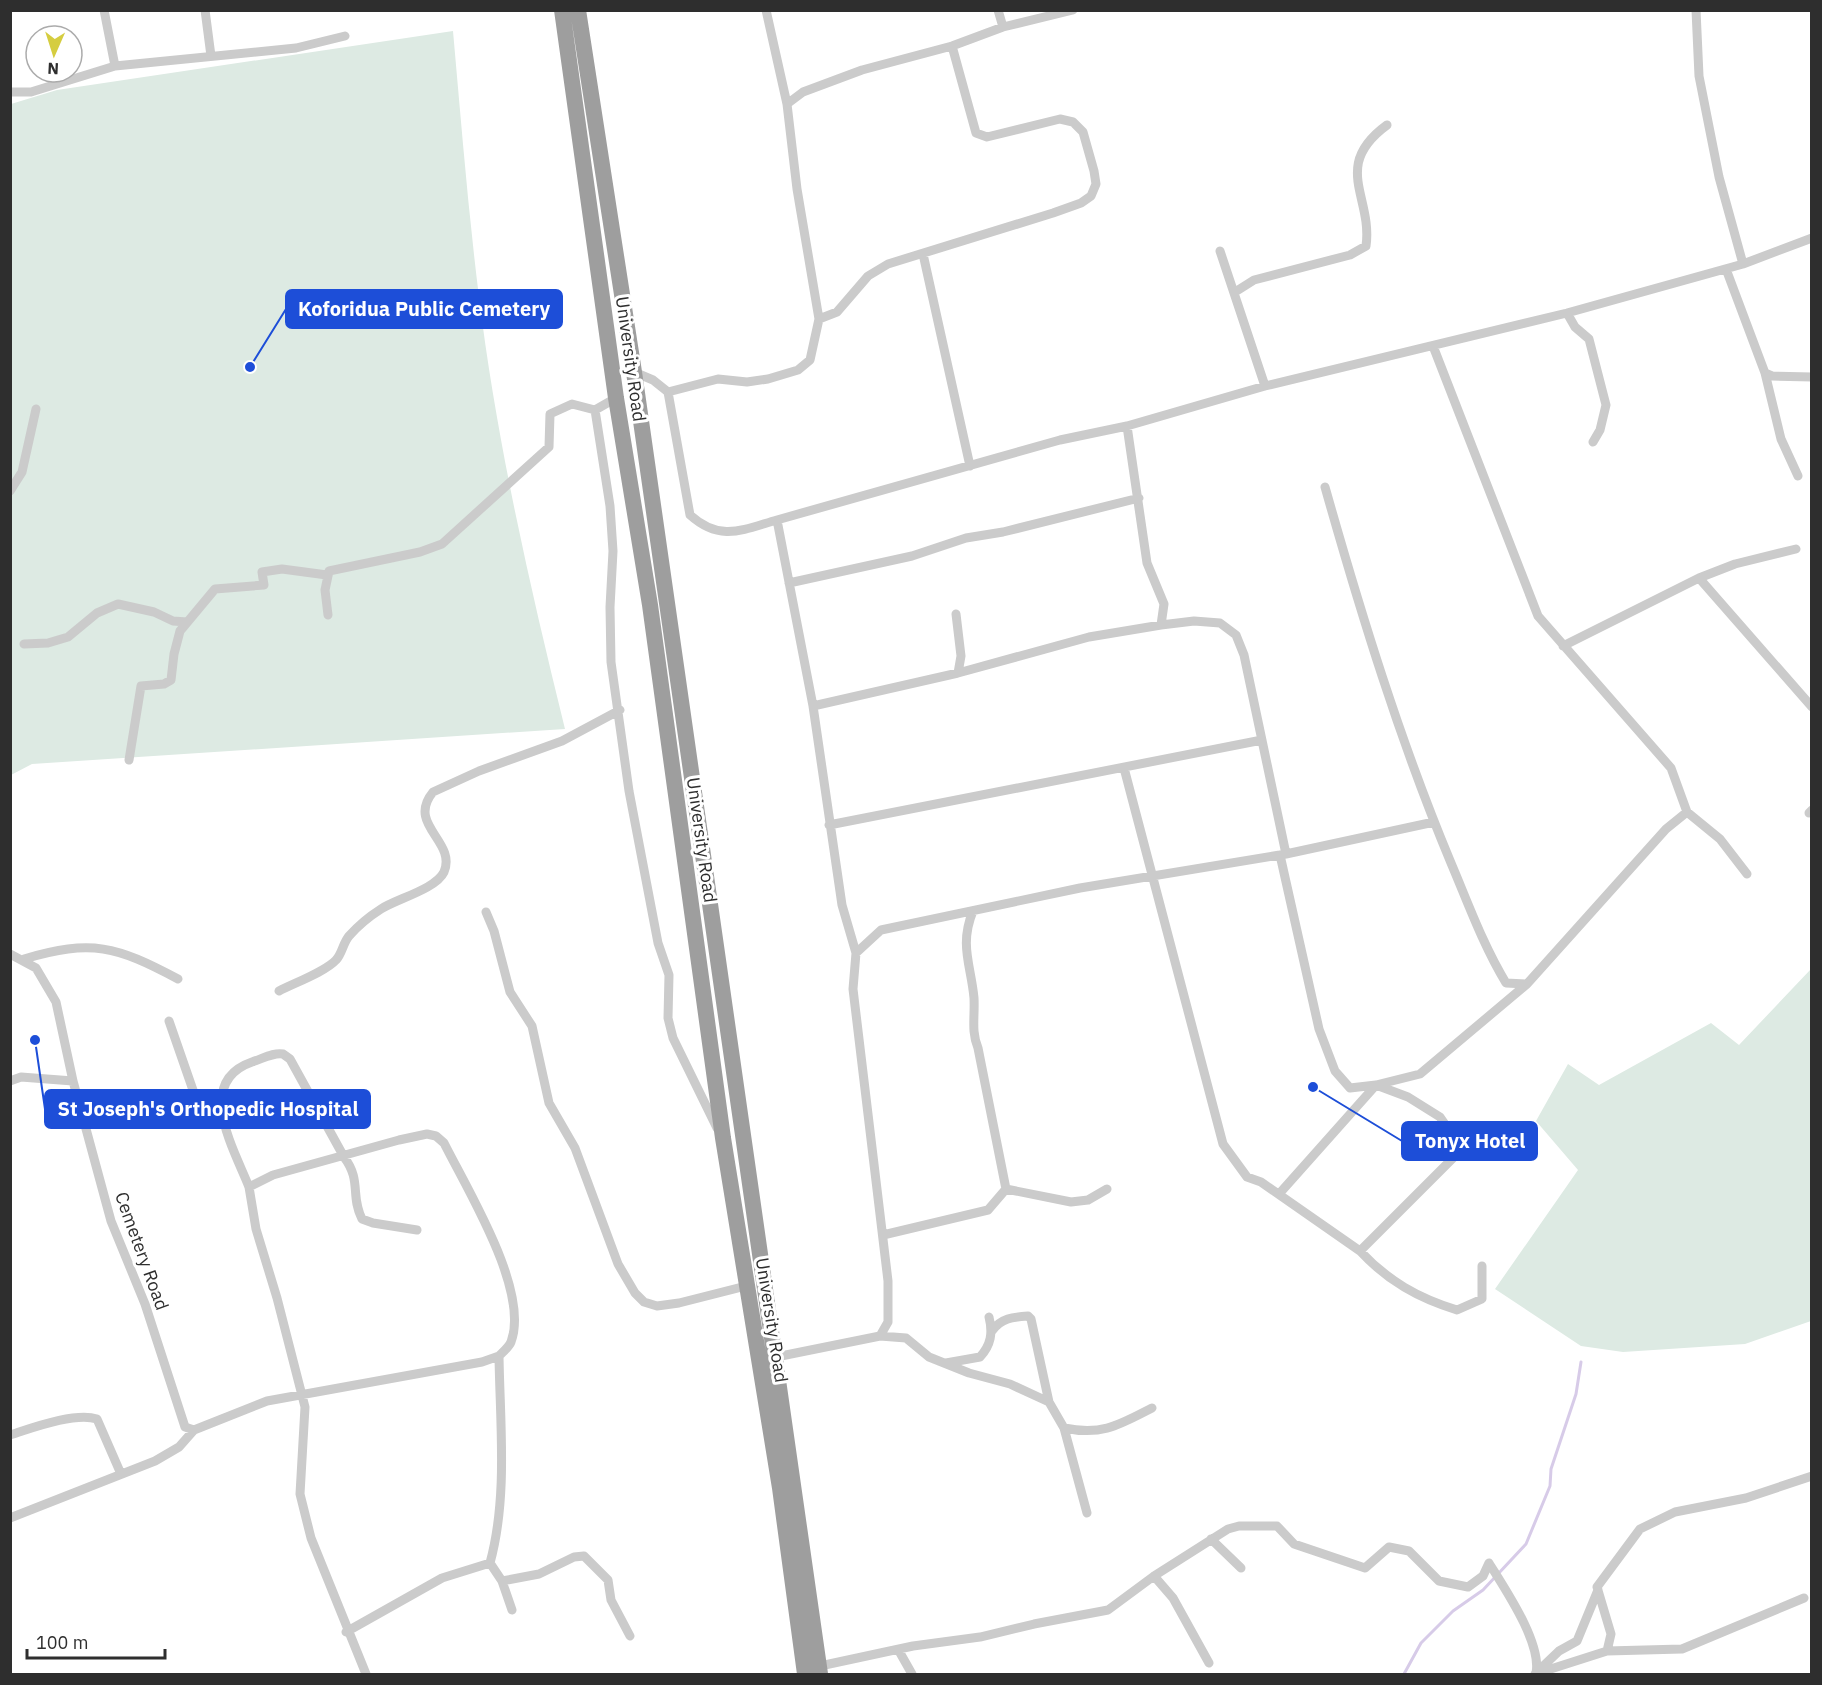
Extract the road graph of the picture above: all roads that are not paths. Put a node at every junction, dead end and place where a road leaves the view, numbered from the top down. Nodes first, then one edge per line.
1 (104, 10) edge
2 (205, 10) edge
3 (562, 10) edge
4 (578, 10) edge
5 (766, 10) edge
6 (998, 10) edge
7 (1073, 10) edge
8 (1696, 10) edge
9 (1003, 27) junction
10 (345, 36) dead end
11 (952, 46) junction
12 (211, 56) junction
13 (115, 66) junction
14 (10, 92) edge
15 (787, 104) junction
16 (1387, 125) dead end
17 (1812, 238) edge
18 (1220, 251) dead end
19 (923, 254) junction
20 (1743, 264) junction
21 (1726, 268) junction
22 (1235, 292) junction
23 (1567, 312) junction
24 (819, 319) junction
25 (1433, 346) junction
26 (634, 372) junction
27 (1764, 373) junction
28 (1812, 377) edge
29 (1265, 386) junction
30 (668, 392) junction
31 (616, 398) junction
32 (36, 409) dead end
33 (595, 410) junction
34 (1127, 426) junction
35 (1593, 442) dead end
36 (970, 466) junction
37 (1798, 476) dead end
38 (1325, 487) dead end
39 (10, 491) edge
40 (1139, 498) junction
41 (777, 520) junction
42 (1796, 549) dead end
43 (327, 575) junction
44 (1699, 578) junction
45 (789, 583) junction
46 (328, 615) dead end
47 (956, 615) dead end
48 (187, 622) junction
49 (1161, 625) junction
50 (24, 644) dead end
51 (1563, 646) junction
52 (958, 674) junction
53 (813, 706) junction
54 (1812, 707) edge
55 (620, 710) junction
56 (1262, 740) junction
57 (129, 760) dead end
58 (1124, 768) junction
59 (1687, 812) junction
60 (1434, 822) junction
61 (829, 825) junction
62 (1283, 854) junction
63 (1747, 874) dead end
64 (1154, 877) junction
65 (973, 911) junction
66 (486, 912) dead end
67 (856, 953) junction
68 (10, 954) edge
69 (24, 959) junction
70 (178, 979) dead end
71 (1527, 984) junction
72 (279, 991) dead end
73 (169, 1022) dead end
74 (10, 1081) edge
75 (73, 1081) junction
76 (1376, 1085) junction
77 (220, 1115) junction
78 (723, 1138) junction
79 (344, 1157) junction
80 (249, 1187) junction
81 (1006, 1189) junction
82 (1107, 1189) dead end
83 (1279, 1194) junction
84 (417, 1230) dead end
85 (883, 1235) junction
86 (1360, 1251) junction
87 (1482, 1266) dead end
88 (746, 1286) junction
89 (989, 1317) dead end
90 (992, 1331) junction
91 (880, 1336) junction
92 (499, 1356) junction
93 (776, 1357) junction
94 (980, 1357) junction
95 (943, 1363) junction
96 (969, 1373) junction
97 (302, 1394) junction
98 (1049, 1402) junction
99 (1152, 1408) dead end
100 (1064, 1428) junction
101 (194, 1430) junction
102 (10, 1435) edge
103 (122, 1474) junction
104 (1812, 1476) edge
105 (1087, 1513) dead end
106 (10, 1518) edge
107 (1211, 1539) junction
108 (490, 1563) junction
109 (1241, 1568) dead end
110 (1154, 1576) junction
111 (502, 1581) junction
112 (1598, 1590) junction
113 (1804, 1598) dead end
114 (512, 1610) dead end
115 (346, 1632) junction
116 (630, 1636) dead end
117 (899, 1651) junction
118 (1607, 1651) junction
119 (1209, 1663) dead end
120 (815, 1672) edge
121 (366, 1674) edge
122 (912, 1674) edge
123 (1535, 1674) edge

1 - 13 street
2 - 12 street
3 - 31 highway, University Road
4 - 26 highway, University Road
5 - 15 street
6 - 9 street
7 - 9 street
8 - 20 street
9 - 11 street
10 - 12 street
11 - 15 street
11 - 19 street
12 - 13 street
13 - 14 street
15 - 24 street
16 - 22 street
17 - 20 street
18 - 22 street
19 - 24 street
19 - 36 street
20 - 21 street
21 - 23 street
21 - 27 street
22 - 29 street
23 - 25 street
23 - 35 street
24 - 30 street
25 - 29 street
25 - 51 street
26 - 30 street
26 - 93 highway, University Road
27 - 28 street
27 - 37 street
29 - 34 street
30 - 41 street
31 - 33 street
31 - 78 highway, University Road
32 - 39 street
33 - 43 street
33 - 55 street
34 - 36 street
34 - 40 street
36 - 41 street
38 - 60 street
40 - 45 street
40 - 49 street
41 - 45 street
42 - 44 street
43 - 46 street
43 - 48 street
44 - 51 street
44 - 54 street
45 - 53 street
47 - 52 street
48 - 50 street
48 - 57 street
49 - 52 street
49 - 56 street
51 - 59 street
52 - 53 street
53 - 61 street
55 - 72 street
55 - 78 street
56 - 58 street
56 - 62 street
58 - 61 street
58 - 64 street
59 - 63 street
59 - 71 street
60 - 62 street
60 - 71 street
61 - 67 street
62 - 64 street
62 - 76 street
64 - 65 street
64 - 83 street
65 - 67 street
65 - 81 street
66 - 88 street
67 - 85 street
68 - 69 street, Cemetery Road
69 - 70 street
69 - 75 street, Cemetery Road
71 - 76 street
73 - 77 street
74 - 75 street
75 - 101 street, Cemetery Road
76 - 83 street
76 - 86 street
77 - 79 street
77 - 80 street
78 - 88 highway, University Road
79 - 80 street
79 - 84 street
79 - 92 street
80 - 97 street
81 - 82 street
81 - 85 street
83 - 86 street
85 - 91 street
86 - 87 street
88 - 120 highway, University Road
89 - 90 street
90 - 94 street
90 - 98 street
91 - 93 street
91 - 95 street
92 - 97 street
92 - 108 street
93 - 120 highway, University Road
94 - 95 street
94 - 96 street
95 - 96 street
96 - 98 street
97 - 101 street
97 - 115 street
98 - 100 street
99 - 100 street
100 - 105 street
101 - 103 street
102 - 103 street
103 - 106 street
104 - 112 street
107 - 109 street
107 - 110 street
107 - 123 street
108 - 111 street
108 - 115 street
110 - 117 street
110 - 119 street
111 - 114 street
111 - 116 street
112 - 118 street
112 - 123 street
113 - 118 street
115 - 121 street
117 - 120 street
117 - 122 street
118 - 123 street

